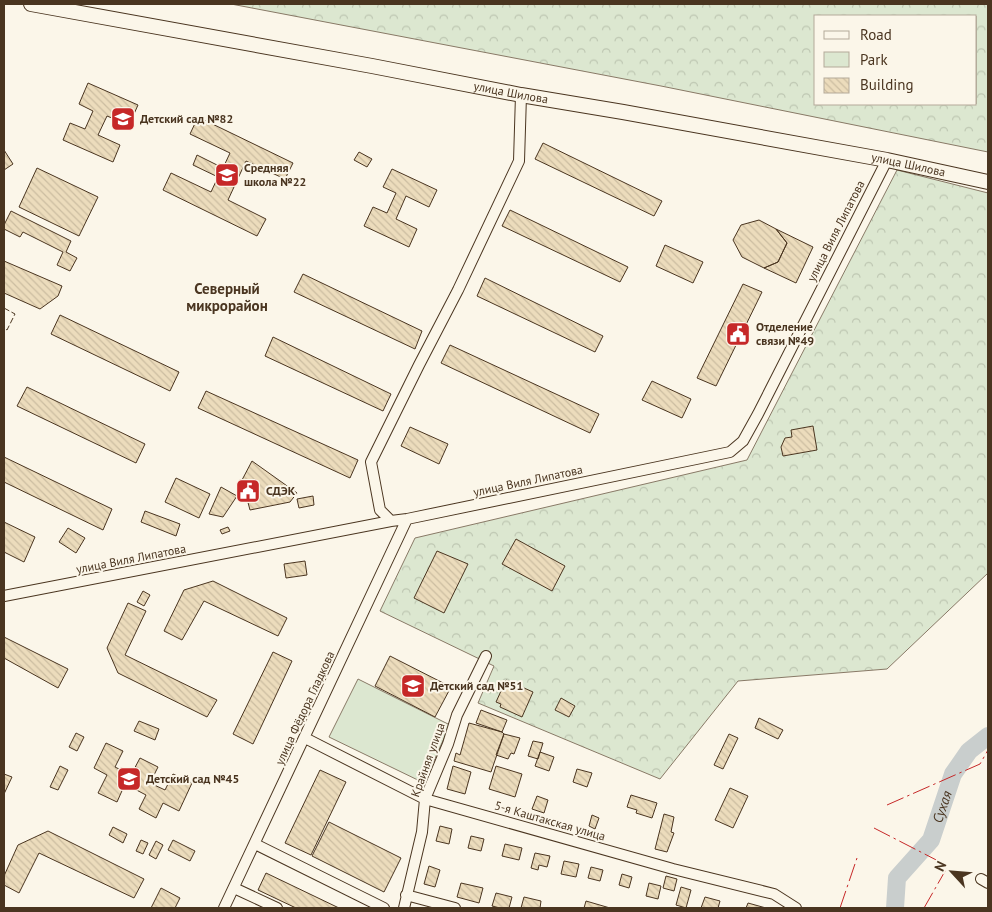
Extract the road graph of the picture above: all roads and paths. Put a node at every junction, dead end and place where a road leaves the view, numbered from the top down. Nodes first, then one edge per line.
1 (32, 4) edge
2 (522, 95) junction
3 (887, 160) junction
4 (988, 182) edge
5 (407, 519) junction
6 (391, 521) junction
7 (4, 596) edge
8 (486, 656) dead end
9 (305, 738) junction
10 (425, 798) junction
11 (255, 844) junction
12 (234, 888) junction
13 (406, 895) junction
14 (224, 908) edge
15 (277, 908) edge
16 (384, 908) edge
17 (404, 908) edge
18 (455, 908) edge
19 (796, 908) edge

1 - 2 main road, улица Шилова
2 - 3 main road, улица Шилова
2 - 6 street
3 - 4 main road, улица Шилова
3 - 5 street, улица Виля Липатова
5 - 6 street, улица Виля Липатова
5 - 9 street, улица Фёдора Гладкова
6 - 7 street, улица Виля Липатова
8 - 10 street, Крайняя улица
9 - 10 street, 5-я Каштакская улица
9 - 11 street, улица Фёдора Гладкова
10 - 13 street, Крайняя улица
10 - 19 street, 5-я Каштакская улица
11 - 12 street, улица Фёдора Гладкова
11 - 16 street
12 - 14 street, улица Фёдора Гладкова
12 - 15 street
13 - 17 street, Крайняя улица
13 - 18 street

